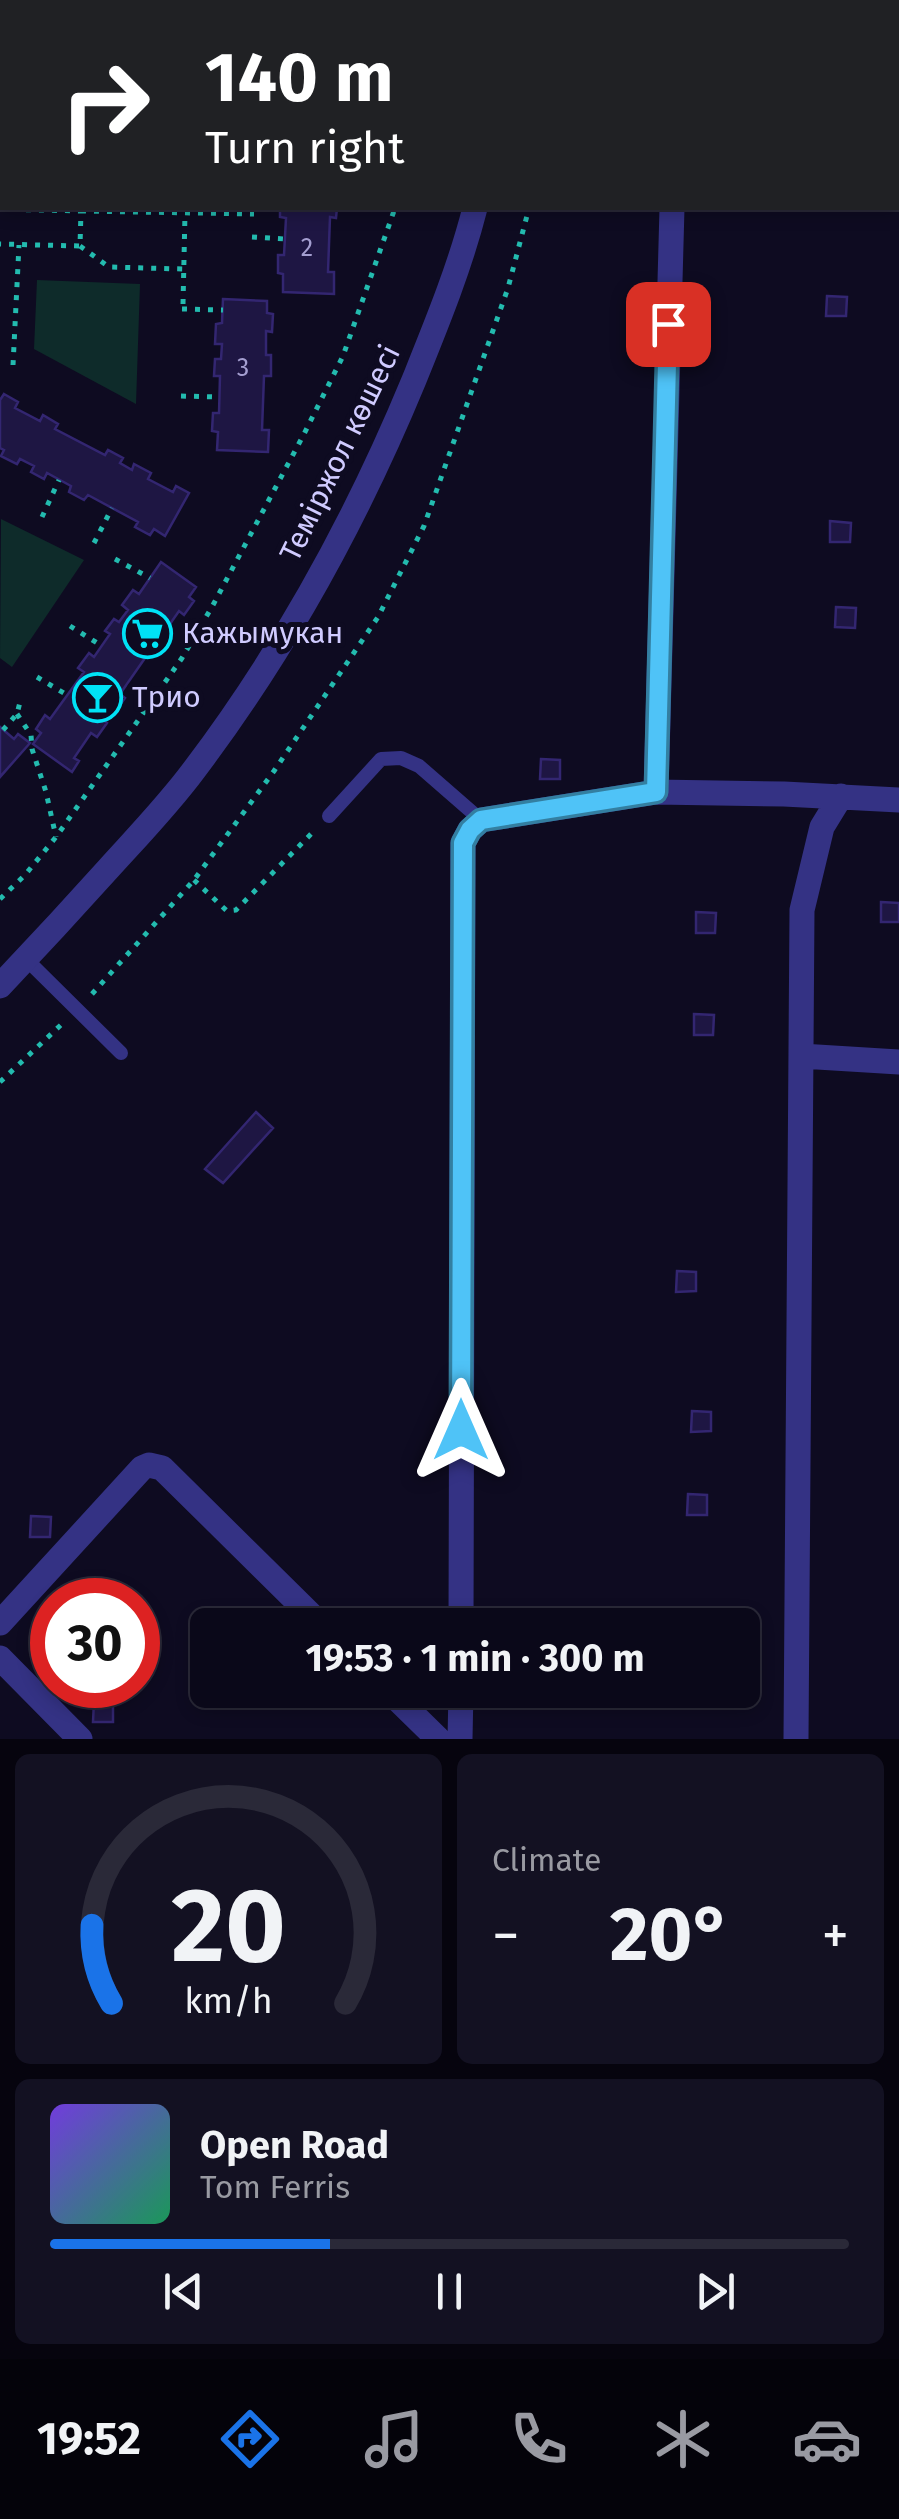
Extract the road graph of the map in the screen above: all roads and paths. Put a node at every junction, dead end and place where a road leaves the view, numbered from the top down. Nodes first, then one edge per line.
1 (0, 210) edge
2 (394, 210) edge
3 (474, 210) edge
4 (528, 210) edge
5 (672, 210) edge
6 (80, 212) junction
7 (185, 213) junction
8 (254, 214) dead end
9 (252, 237) dead end
10 (285, 239) dead end
11 (0, 244) edge
12 (19, 245) junction
13 (80, 246) junction
14 (184, 269) junction
15 (223, 310) dead end
16 (13, 365) dead end
17 (181, 396) dead end
18 (219, 397) dead end
19 (59, 480) dead end
20 (112, 508) dead end
21 (42, 517) dead end
22 (94, 543) dead end
23 (115, 559) dead end
24 (150, 578) dead end
25 (70, 626) dead end
26 (102, 646) dead end
27 (37, 677) dead end
28 (68, 695) dead end
29 (20, 702) dead end
30 (17, 714) junction
31 (2, 730) edge
32 (656, 792) junction
33 (841, 796) junction
34 (899, 800) edge
35 (328, 816) joint
36 (481, 820) junction
37 (56, 837) junction
38 (194, 880) junction
39 (0, 900) edge
40 (26, 959) junction
41 (0, 986) edge
42 (78, 1009) junction
43 (121, 1054) dead end
44 (801, 1056) junction
45 (899, 1062) edge
46 (0, 1082) edge
47 (303, 1608) edge
48 (461, 1608) edge
49 (0, 1623) edge
50 (0, 1658) edge
51 (406, 1708) edge
52 (460, 1708) edge
53 (80, 1739) edge
54 (438, 1739) edge
55 (460, 1739) edge
56 (796, 1739) edge

1 - 6 path
2 - 37 path
3 - 40 street, Теміржол көшесі
4 - 38 path
5 - 32 street
6 - 7 path
6 - 13 path
7 - 8 path
7 - 14 path
9 - 10 path
11 - 12 path
12 - 13 path
12 - 16 path
13 - 14 path
14 - 15 path
17 - 18 path
19 - 21 path
20 - 22 path
23 - 24 path
25 - 26 path
27 - 28 path
29 - 30 path
30 - 31 path
30 - 37 path
32 - 33 street
32 - 36 street
33 - 34 street
33 - 44 street
35 - 36 lane
35 - 38 path
36 - 48 street
37 - 39 path
38 - 42 path
40 - 41 street, Теміржол көшесі
40 - 42 lane
42 - 43 lane
42 - 46 path
44 - 45 street
44 - 56 street
47 - 49 street
50 - 53 street
51 - 54 street
52 - 55 street

